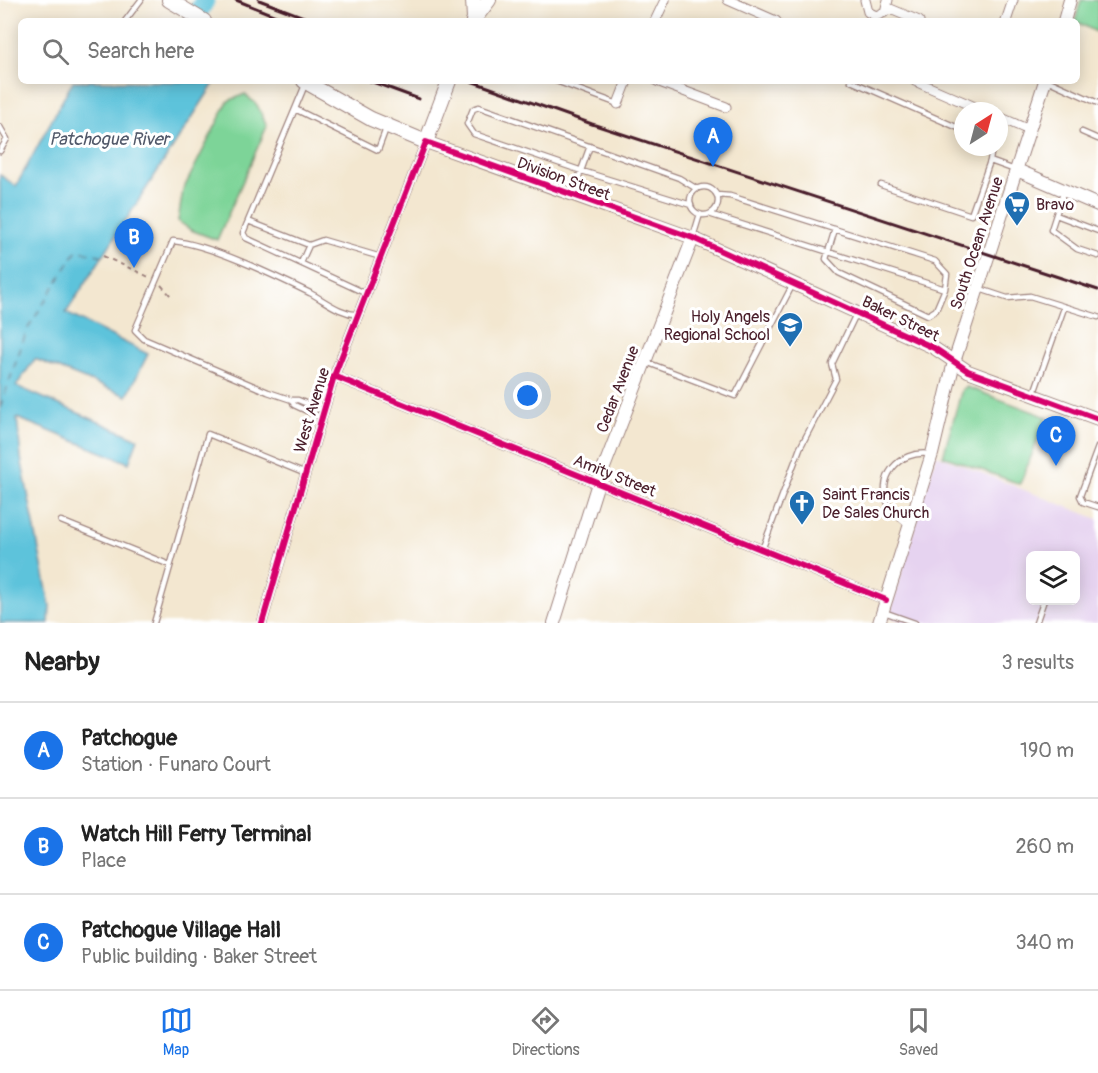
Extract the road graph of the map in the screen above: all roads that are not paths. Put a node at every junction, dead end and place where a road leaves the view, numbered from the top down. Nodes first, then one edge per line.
1 (141, 0) edge
2 (169, 0) edge
3 (473, 0) edge
4 (489, 0) edge
5 (664, 0) edge
6 (728, 0) edge
7 (865, 0) edge
8 (1013, 0) edge
9 (1070, 0) edge
10 (888, 4) edge
11 (127, 18) edge
12 (199, 18) edge
13 (476, 18) edge
14 (477, 18) edge
15 (656, 18) edge
16 (769, 18) edge
17 (870, 18) edge
18 (914, 18) edge
19 (1007, 18) edge
20 (1065, 18) edge
21 (304, 84) edge
22 (309, 84) edge
23 (448, 84) edge
24 (564, 84) edge
25 (626, 84) edge
26 (665, 84) edge
27 (858, 84) edge
28 (922, 84) edge
29 (1046, 84) edge
30 (1054, 84) edge
31 (963, 102) edge
32 (1098, 103) edge
33 (618, 104) joint
34 (726, 107) dead end
35 (295, 109) junction
36 (1008, 121) edge
37 (387, 126) junction
38 (954, 126) edge
39 (0, 127) edge
40 (1029, 130) junction
41 (1082, 132) dead end
42 (1098, 139) edge
43 (426, 142) junction
44 (590, 146) junction
45 (0, 151) edge
46 (991, 156) edge
47 (990, 161) junction
48 (582, 171) junction
49 (1017, 171) junction
50 (881, 185) dead end
51 (697, 189) junction
52 (1064, 190) junction
53 (717, 195) junction
54 (572, 196) junction
55 (691, 205) junction
56 (1098, 205) edge
57 (700, 214) junction
58 (709, 214) junction
59 (1056, 215) junction
60 (248, 221) junction
61 (835, 229) junction
62 (1098, 231) edge
63 (693, 238) junction
64 (309, 245) junction
65 (826, 251) junction
66 (1098, 256) edge
67 (381, 257) junction
68 (301, 263) junction
69 (794, 282) junction
70 (978, 288) junction
71 (945, 289) junction
72 (367, 294) junction
73 (1064, 308) junction
74 (857, 312) junction
75 (359, 315) junction
76 (1098, 317) edge
77 (646, 362) junction
78 (954, 362) junction
79 (334, 376) junction
80 (1033, 397) junction
81 (323, 415) junction
82 (1098, 419) edge
83 (1098, 447) edge
84 (932, 454) junction
85 (306, 474) junction
86 (598, 483) junction
87 (1098, 507) edge
88 (61, 521) dead end
89 (909, 526) junction
90 (762, 549) junction
91 (170, 565) junction
92 (1042, 605) edge
93 (882, 611) edge
94 (154, 623) edge
95 (262, 623) edge
96 (554, 623) edge
97 (915, 623) edge
98 (1036, 623) edge

1 - 11 lane
2 - 12 main road
3 - 13 main road
4 - 14 main road
5 - 15 street
6 - 16 street
7 - 17 street
8 - 19 street
9 - 20 street
10 - 17 street
10 - 18 street
21 - 35 lane
22 - 37 main road, Division Street
23 - 43 main road, West Avenue
24 - 33 lane
25 - 33 street
26 - 34 street
27 - 38 lane
28 - 31 street
29 - 40 street, South Ocean Avenue
30 - 32 lane
35 - 37 lane
35 - 60 lane
36 - 40 street
37 - 43 main road, Division Street
39 - 45 lane
40 - 49 street, South Ocean Avenue
41 - 42 lane
43 - 54 street, Division Street
43 - 67 street, West Avenue
44 - 48 lane
44 - 48 lane
44 - 51 lane
46 - 47 lane
47 - 49 lane
47 - 50 lane
48 - 54 lane
48 - 55 lane
49 - 52 street
49 - 70 street, South Ocean Avenue
51 - 53 lane
51 - 55 lane
52 - 56 street
52 - 59 lane
53 - 58 lane
53 - 61 lane
54 - 63 street, Division Street
55 - 57 lane
57 - 58 lane
57 - 63 lane
58 - 65 lane
59 - 62 lane
59 - 66 lane
60 - 64 lane
60 - 68 lane
61 - 65 lane
61 - 71 lane
63 - 69 street, Baker Street
63 - 77 street, Cedar Avenue
64 - 67 lane
64 - 68 lane
65 - 71 lane
65 - 71 lane
67 - 72 street, West Avenue
68 - 72 lane
69 - 74 street, Baker Street
69 - 77 lane
70 - 73 lane
70 - 78 street, South Ocean Avenue
72 - 75 street, West Avenue
73 - 76 lane
73 - 80 lane
74 - 78 street, Baker Street
74 - 90 lane
75 - 79 street, West Avenue
75 - 81 lane
77 - 86 street, Cedar Avenue
78 - 80 street, Baker Street
78 - 84 street, South Ocean Avenue
79 - 81 street, West Avenue
79 - 86 street, Amity Street
80 - 82 street, Baker Street
81 - 85 street, West Avenue
83 - 87 lane
84 - 89 street, South Ocean Avenue
84 - 89 lane
85 - 91 lane
85 - 95 street, West Avenue
86 - 90 street, Amity Street
86 - 96 street, Cedar Avenue
88 - 91 lane
89 - 93 street, South Ocean Avenue
90 - 93 street, Amity Street
91 - 94 lane
92 - 98 lane
93 - 97 lane

